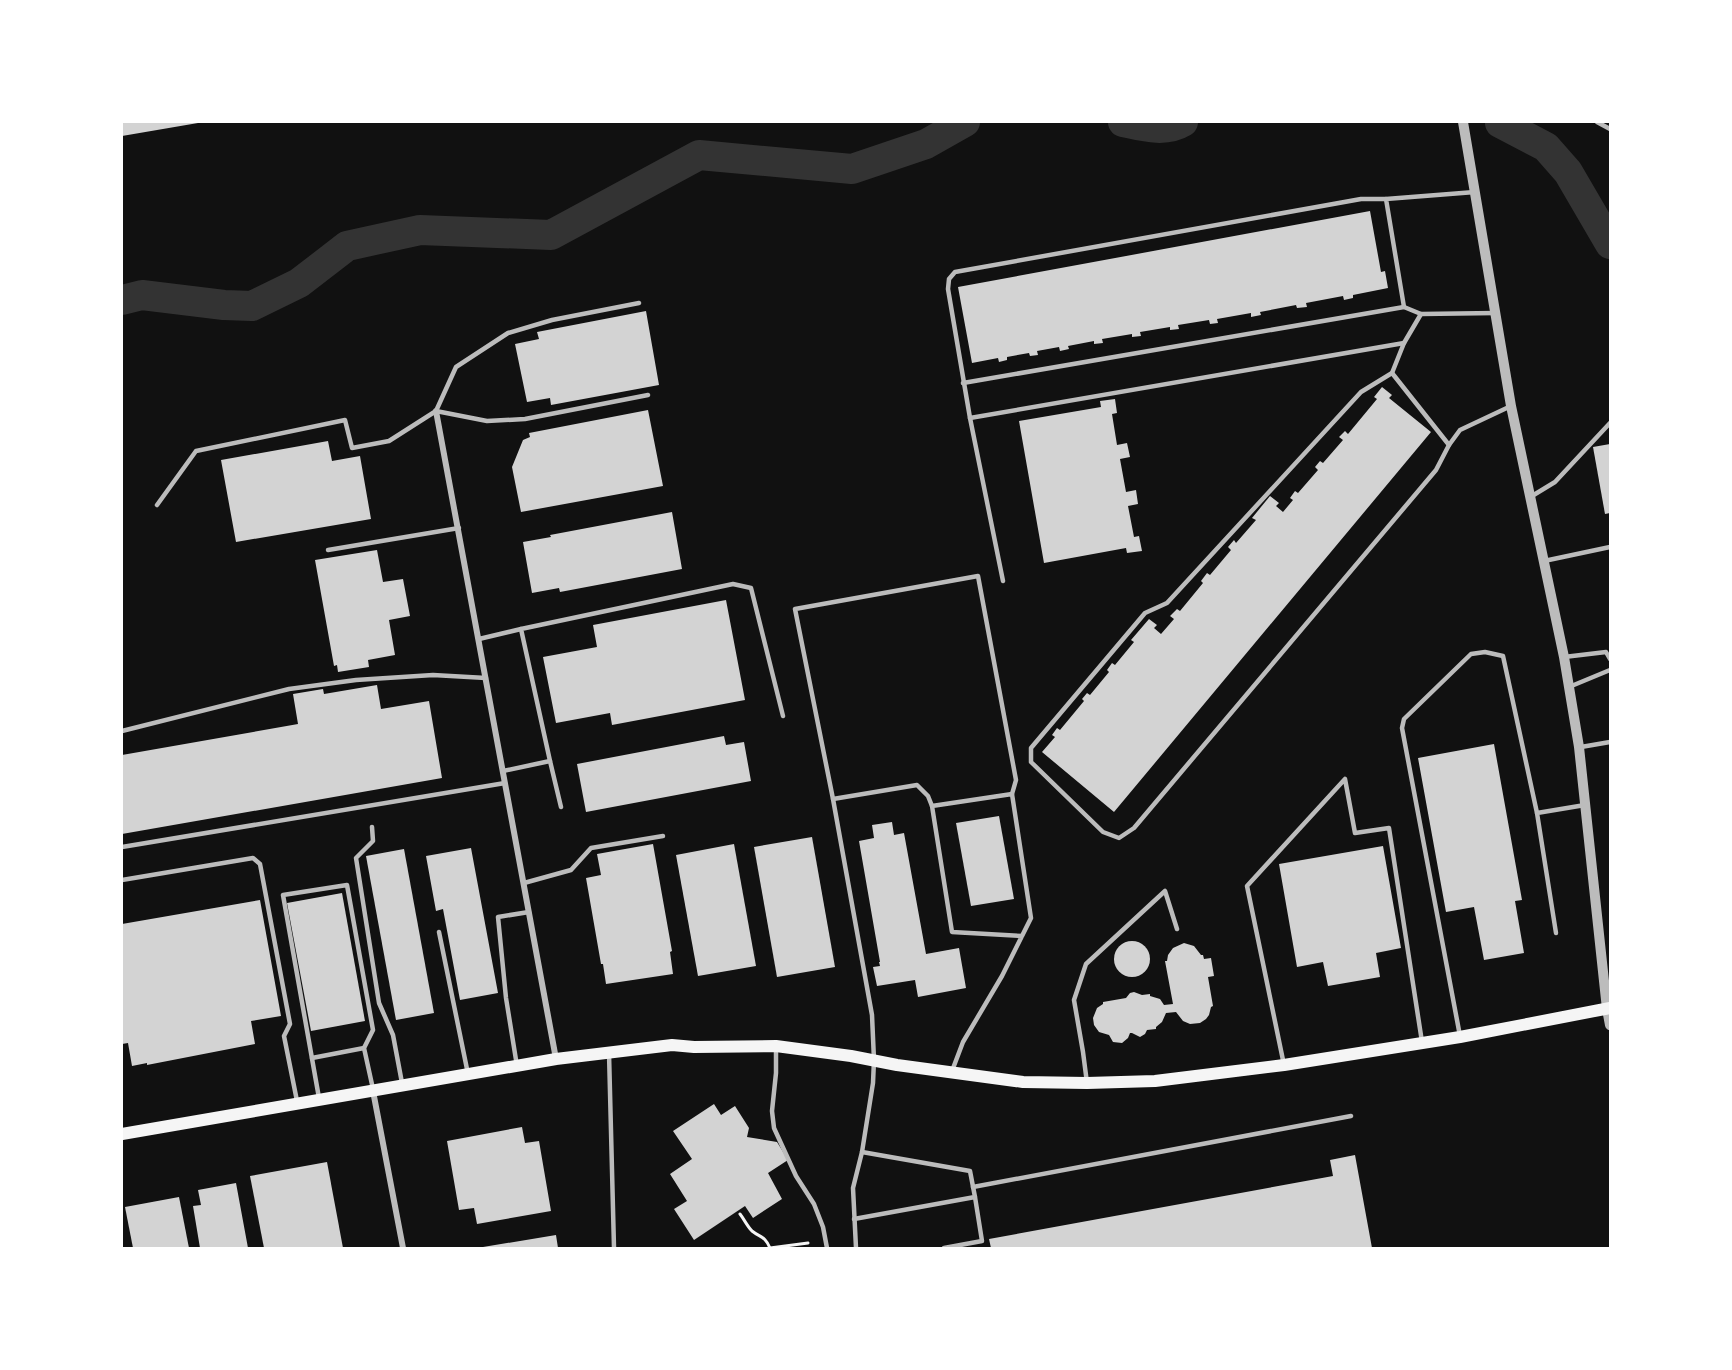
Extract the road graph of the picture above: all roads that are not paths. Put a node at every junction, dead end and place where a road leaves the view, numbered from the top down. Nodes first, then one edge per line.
1 (1463, 122) edge
2 (1597, 122) edge
3 (1611, 129) edge
4 (1475, 192) junction
5 (1386, 199) junction
6 (639, 303) dead end
7 (1404, 307) junction
8 (1496, 313) junction
9 (1421, 314) junction
10 (1404, 342) junction
11 (1392, 373) junction
12 (963, 383) junction
13 (648, 395) dead end
14 (1511, 406) junction
15 (436, 411) junction
16 (970, 418) junction
17 (1611, 423) edge
18 (1449, 445) junction
19 (1530, 497) junction
20 (157, 505) dead end
21 (459, 528) junction
22 (1611, 547) edge
23 (328, 550) dead end
24 (1544, 561) junction
25 (1003, 581) dead end
26 (521, 629) junction
27 (479, 639) junction
28 (1564, 657) junction
29 (1611, 659) edge
30 (1611, 670) edge
31 (486, 678) junction
32 (1569, 687) junction
33 (783, 716) dead end
34 (122, 731) edge
35 (1611, 742) edge
36 (1579, 747) junction
37 (550, 761) junction
38 (503, 771) junction
39 (506, 783) junction
40 (1012, 794) junction
41 (833, 799) junction
42 (1585, 805) junction
43 (932, 806) junction
44 (561, 807) dead end
45 (1537, 813) junction
46 (372, 828) dead end
47 (663, 836) dead end
48 (122, 847) edge
49 (122, 880) edge
50 (524, 883) junction
51 (529, 912) junction
52 (1177, 929) dead end
53 (439, 932) dead end
54 (1556, 933) dead end
55 (1022, 936) junction
56 (1609, 1009) edge
57 (1611, 1025) edge
58 (1460, 1036) junction
59 (1422, 1042) junction
60 (776, 1046) junction
61 (364, 1048) junction
62 (609, 1053) junction
63 (312, 1058) junction
64 (556, 1059) junction
65 (874, 1060) junction
66 (1284, 1065) junction
67 (517, 1066) junction
68 (951, 1073) junction
69 (468, 1074) junction
70 (1087, 1083) junction
71 (403, 1086) junction
72 (373, 1091) junction
73 (319, 1100) junction
74 (297, 1104) junction
75 (1351, 1116) dead end
76 (122, 1134) edge
77 (862, 1152) junction
78 (973, 1187) junction
79 (975, 1197) junction
80 (854, 1219) junction
81 (982, 1241) junction
82 (404, 1248) edge
83 (615, 1248) edge
84 (826, 1248) edge
85 (856, 1248) edge
86 (944, 1248) edge
87 (984, 1248) edge

1 - 4 street
2 - 3 lane
4 - 5 lane
4 - 8 street
5 - 7 lane
5 - 12 lane
6 - 15 lane
7 - 9 lane
7 - 12 lane
8 - 9 lane
8 - 14 street
9 - 10 lane
10 - 11 lane
10 - 16 lane
11 - 18 lane
11 - 18 lane
12 - 16 lane
13 - 15 lane
14 - 18 lane
14 - 19 street
15 - 20 lane
15 - 21 street
16 - 25 lane
17 - 19 lane
19 - 24 street
21 - 23 lane
21 - 27 street
22 - 24 lane
24 - 28 street
26 - 27 lane
26 - 33 lane
26 - 37 lane
27 - 31 street
28 - 29 lane
28 - 32 street
30 - 32 lane
31 - 34 lane
31 - 38 street
32 - 36 street
35 - 36 lane
36 - 42 street
37 - 38 lane
37 - 44 lane
38 - 39 street
39 - 48 lane
39 - 50 street
40 - 41 lane
40 - 43 lane
40 - 55 lane
41 - 43 lane
41 - 65 lane
42 - 45 lane
42 - 56 street
43 - 55 lane
45 - 54 lane
45 - 58 lane
46 - 71 lane
47 - 50 lane
49 - 74 lane
50 - 51 street
51 - 64 street
51 - 67 lane
52 - 70 lane
53 - 69 lane
55 - 68 lane
56 - 57 street
56 - 58 main road
58 - 59 main road
59 - 66 main road
59 - 66 lane
60 - 62 main road
60 - 65 main road
60 - 84 lane
61 - 63 lane
61 - 63 lane
61 - 72 lane
62 - 64 main road
62 - 83 lane
63 - 73 lane
64 - 67 main road
65 - 68 main road
65 - 77 lane
66 - 70 main road
67 - 69 main road
68 - 70 main road
69 - 71 main road
71 - 72 main road
72 - 73 main road
72 - 82 street
73 - 74 main road
74 - 76 main road
75 - 78 lane
77 - 78 lane
77 - 80 lane
78 - 79 lane
79 - 80 lane
79 - 81 lane
80 - 85 lane
81 - 86 lane
81 - 87 lane

